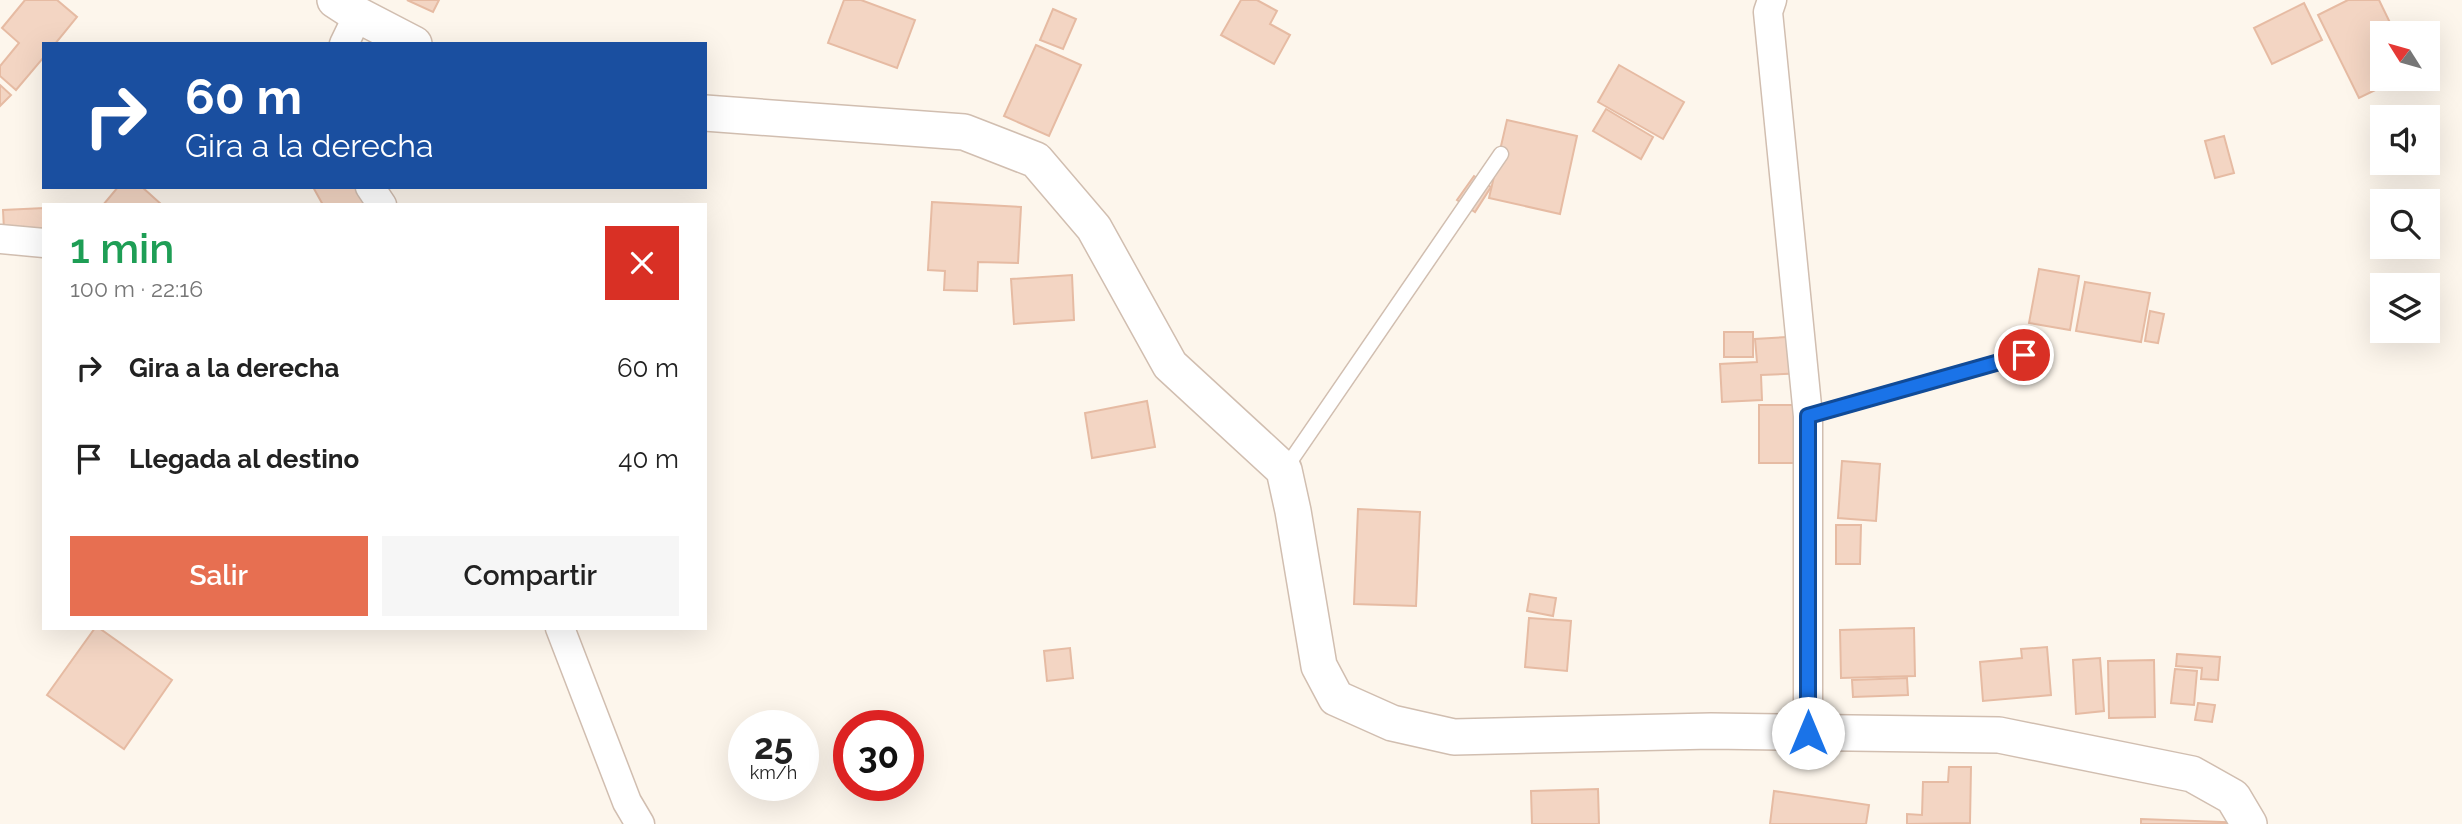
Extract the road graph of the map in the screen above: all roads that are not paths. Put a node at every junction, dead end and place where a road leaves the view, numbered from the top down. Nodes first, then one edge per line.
1 (1772, 0) edge
2 (346, 20) edge
3 (408, 42) edge
4 (707, 113) edge
5 (1501, 154) dead end
6 (0, 239) edge
7 (42, 243) edge
8 (2024, 355) dead end
9 (1808, 416) junction
10 (1284, 470) junction
11 (561, 630) edge
12 (1808, 733) junction
13 (640, 824) edge
14 (2249, 824) edge

1 - 9 street
2 - 3 street
4 - 10 street
5 - 10 lane
6 - 7 street
8 - 9 lane
9 - 12 street
10 - 12 street
11 - 13 street
12 - 14 street

